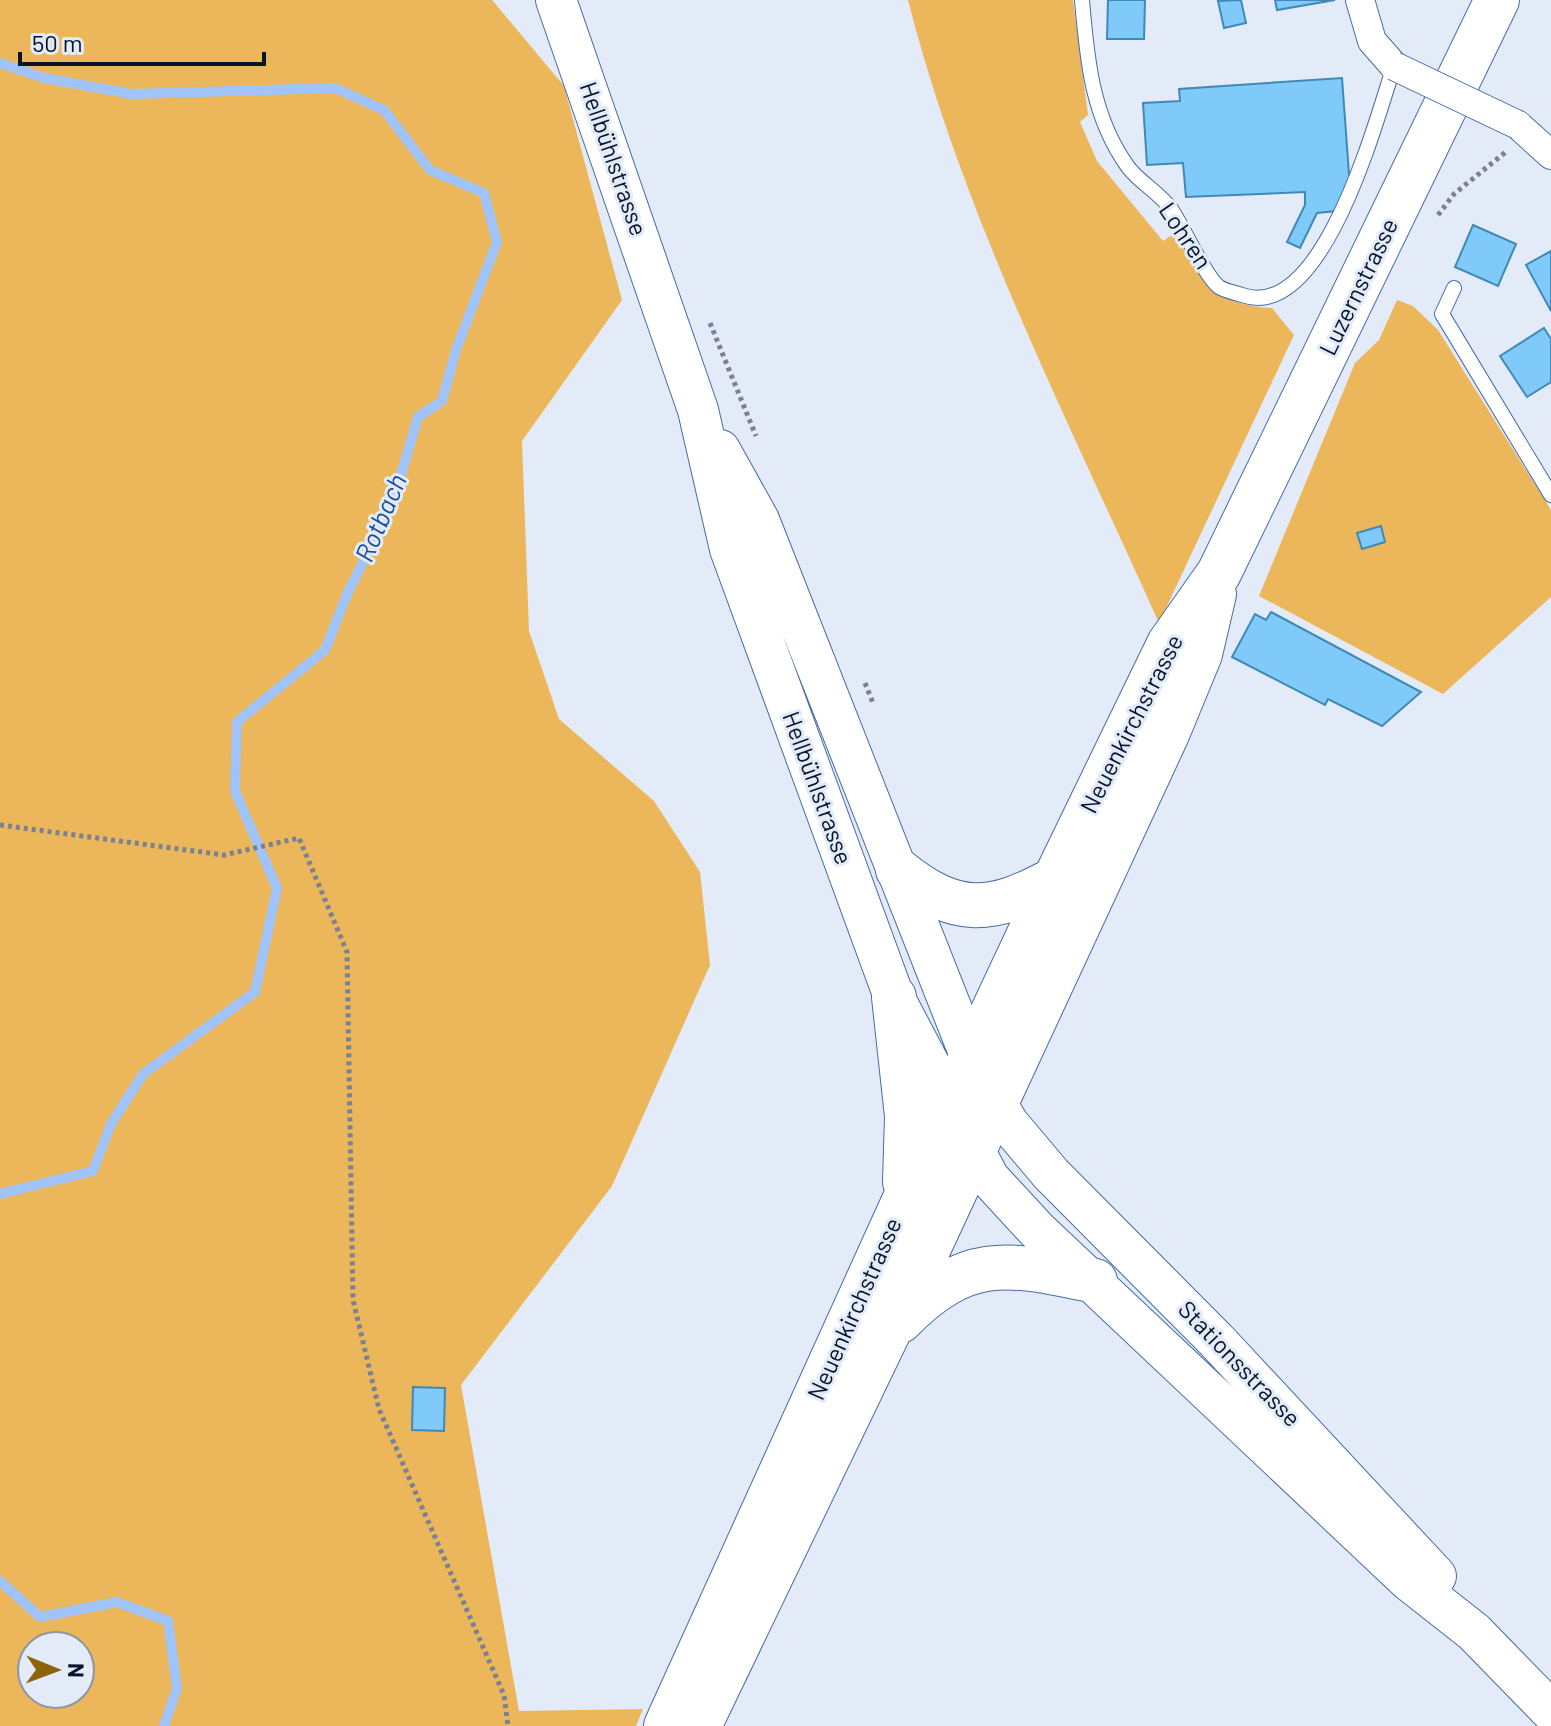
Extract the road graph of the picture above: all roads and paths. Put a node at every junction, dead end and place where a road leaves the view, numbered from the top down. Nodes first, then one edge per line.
1 (556, 0) edge
2 (1082, 0) edge
3 (1360, 0) edge
4 (1497, 0) edge
5 (1394, 66) junction
6 (1522, 129) junction
7 (1551, 155) edge
8 (1435, 219) dead end
9 (1454, 288) dead end
10 (706, 313) dead end
11 (698, 410) junction
12 (757, 438) dead end
13 (1551, 495) edge
14 (1219, 573) junction
15 (862, 675) dead end
16 (875, 706) dead end
17 (0, 825) edge
18 (898, 870) junction
19 (1055, 879) junction
20 (894, 997) junction
21 (971, 1058) junction
22 (996, 1103) junction
23 (951, 1104) junction
24 (973, 1152) junction
25 (904, 1201) junction
26 (1095, 1281) junction
27 (890, 1331) junction
28 (1474, 1632) junction
29 (1551, 1711) edge
30 (508, 1726) edge
31 (666, 1726) edge
32 (699, 1726) edge

1 - 11 main road, Hellbühlstrasse
2 - 5 lane, Lohren
3 - 5 street
4 - 14 main road, Luzernstrasse
5 - 6 street, bridge
6 - 7 street
6 - 8 path
9 - 13 lane
10 - 12 path
11 - 18 main road, Hellbühlstrasse
11 - 20 main road, Hellbühlstrasse
14 - 19 main road, Neuenkirchstrasse
14 - 22 main road, Neuenkirchstrasse
15 - 16 path
17 - 30 path
18 - 19 main road
18 - 21 main road, Hellbühlstrasse
19 - 21 main road, Neuenkirchstrasse
20 - 23 main road, Hellbühlstrasse
20 - 25 main road
21 - 22 main road, Hellbühlstrasse
21 - 23 main road, Neuenkirchstrasse
22 - 24 main road, Neuenkirchstrasse
22 - 28 main road, Stationsstrasse
23 - 24 main road, Hellbühlstrasse
23 - 25 main road, Neuenkirchstrasse
24 - 26 main road, Stationsstrasse
24 - 27 main road, Neuenkirchstrasse
25 - 31 main road, Neuenkirchstrasse
26 - 27 main road
26 - 28 main road, Stationsstrasse
27 - 32 main road, Neuenkirchstrasse
28 - 29 main road, Stationsstrasse

